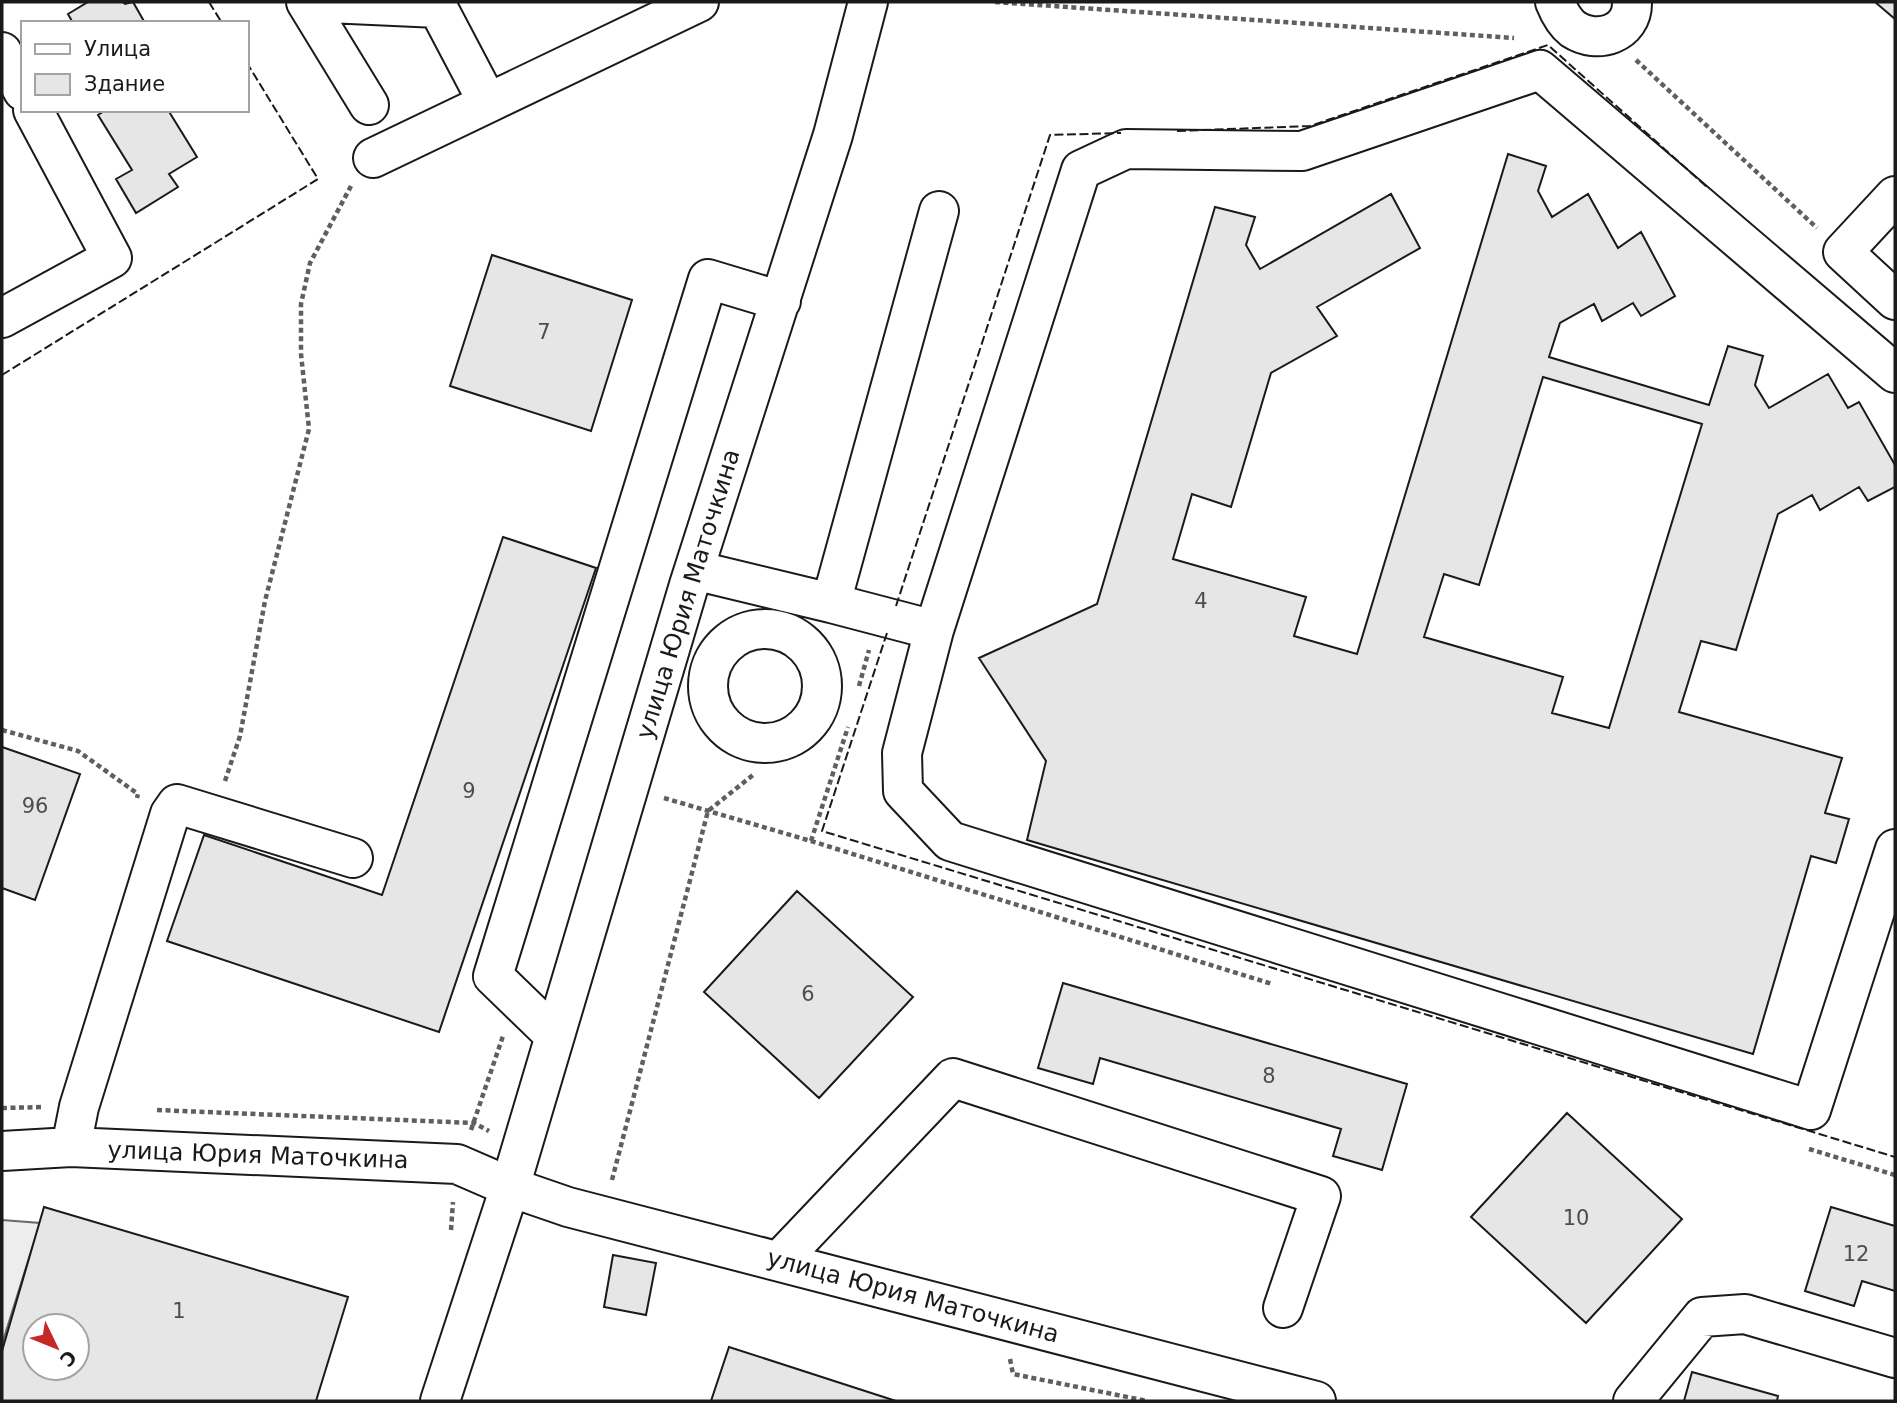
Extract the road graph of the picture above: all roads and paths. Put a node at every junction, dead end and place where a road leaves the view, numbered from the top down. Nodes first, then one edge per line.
1 (306, 2) edge
2 (699, 2) edge
3 (868, 2) edge
4 (1555, 2) edge
5 (1633, 2) edge
6 (2, 52) edge
7 (21, 87) edge
8 (488, 103) junction
9 (369, 105) dead end
10 (34, 112) edge
11 (363, 171) joint
12 (1895, 196) edge
13 (939, 211) dead end
14 (781, 300) junction
15 (1895, 300) edge
16 (2, 318) edge
17 (1895, 373) edge
18 (694, 570) junction
19 (831, 603) junction
20 (934, 630) junction
21 (664, 670) junction
22 (708, 680) dead end
23 (848, 727) dead end
24 (2, 730) edge
25 (753, 775) dead end
26 (134, 807) dead end
27 (214, 815) junction
28 (811, 841) dead end
29 (1895, 849) edge
30 (353, 858) dead end
31 (555, 1036) junction
32 (71, 1147) junction
33 (2, 1151) edge
34 (611, 1182) dead end
35 (510, 1187) junction
36 (779, 1261) junction
37 (1283, 1308) dead end
38 (1895, 1358) edge
39 (440, 1401) edge
40 (1316, 1401) edge
41 (1633, 1401) edge

1 - 8 street
1 - 9 street
2 - 8 street
3 - 14 street, улица Юрия Маточкина
4 - 5 street
6 - 7 street
8 - 11 street
10 - 16 street
11 - 27 path
12 - 15 street
13 - 19 street
14 - 18 street, улица Юрия Маточкина
14 - 31 street
17 - 20 street
18 - 19 street
18 - 21 street, улица Юрия Маточкина
19 - 20 street
20 - 29 street
21 - 22 street
21 - 31 street, улица Юрия Маточкина
23 - 28 path
24 - 26 path
25 - 34 path
27 - 30 street
27 - 32 street
31 - 35 street, улица Юрия Маточкина
32 - 33 street, улица Юрия Маточкина
32 - 35 street, улица Юрия Маточкина
35 - 36 street, улица Юрия Маточкина
35 - 39 street, улица Юрия Маточкина
36 - 37 street
36 - 40 street, улица Юрия Маточкина
38 - 41 street

